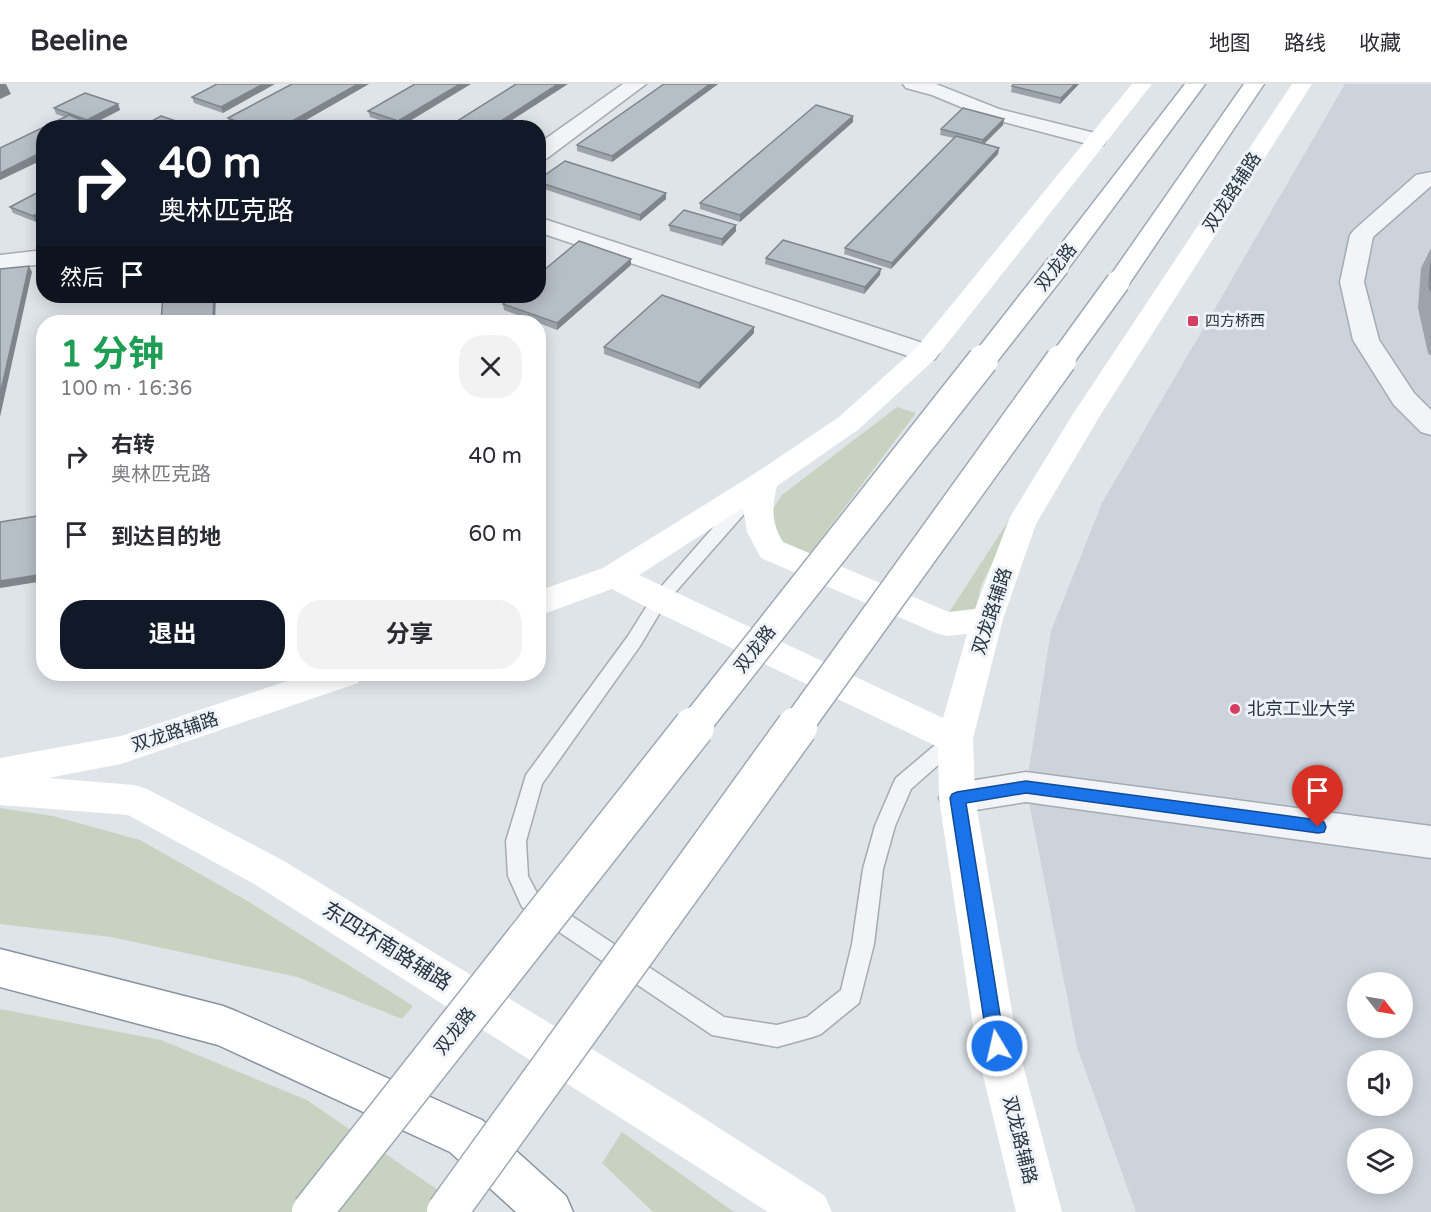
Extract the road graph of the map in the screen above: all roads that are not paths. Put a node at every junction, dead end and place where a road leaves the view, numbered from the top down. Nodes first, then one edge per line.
1 (636, 84) edge
2 (913, 84) edge
3 (1142, 84) edge
4 (1195, 84) edge
5 (1254, 84) edge
6 (1302, 84) edge
7 (1095, 140) junction
8 (546, 148) edge
9 (1431, 179) edge
10 (546, 227) edge
11 (36, 258) edge
12 (0, 262) edge
13 (926, 353) junction
14 (1431, 426) edge
15 (764, 481) junction
16 (614, 576) junction
17 (659, 600) junction
18 (546, 601) edge
19 (987, 619) junction
20 (325, 681) edge
21 (955, 739) junction
22 (0, 773) edge
23 (0, 790) edge
24 (957, 798) junction
25 (1431, 842) edge
26 (0, 968) edge
27 (312, 1212) edge
28 (447, 1212) edge
29 (550, 1212) edge
30 (809, 1212) edge
31 (1039, 1212) edge

1 - 8 street
2 - 7 street
3 - 7 main road
4 - 27 main road, 双龙路, bridge
5 - 28 main road, bridge
6 - 19 main road, 双龙路辅路
7 - 13 main road
9 - 14 street
10 - 13 street
11 - 12 street
13 - 15 main road
15 - 16 main road
15 - 17 lane
15 - 19 main road
16 - 17 main road
16 - 18 main road
17 - 21 main road
17 - 21 lane
19 - 21 main road, 双龙路辅路
20 - 22 main road, 双龙路辅路
21 - 24 main road, 双龙路辅路
23 - 30 main road, 东四环南路辅路
24 - 25 street
24 - 31 main road, 双龙路辅路
26 - 29 main road

